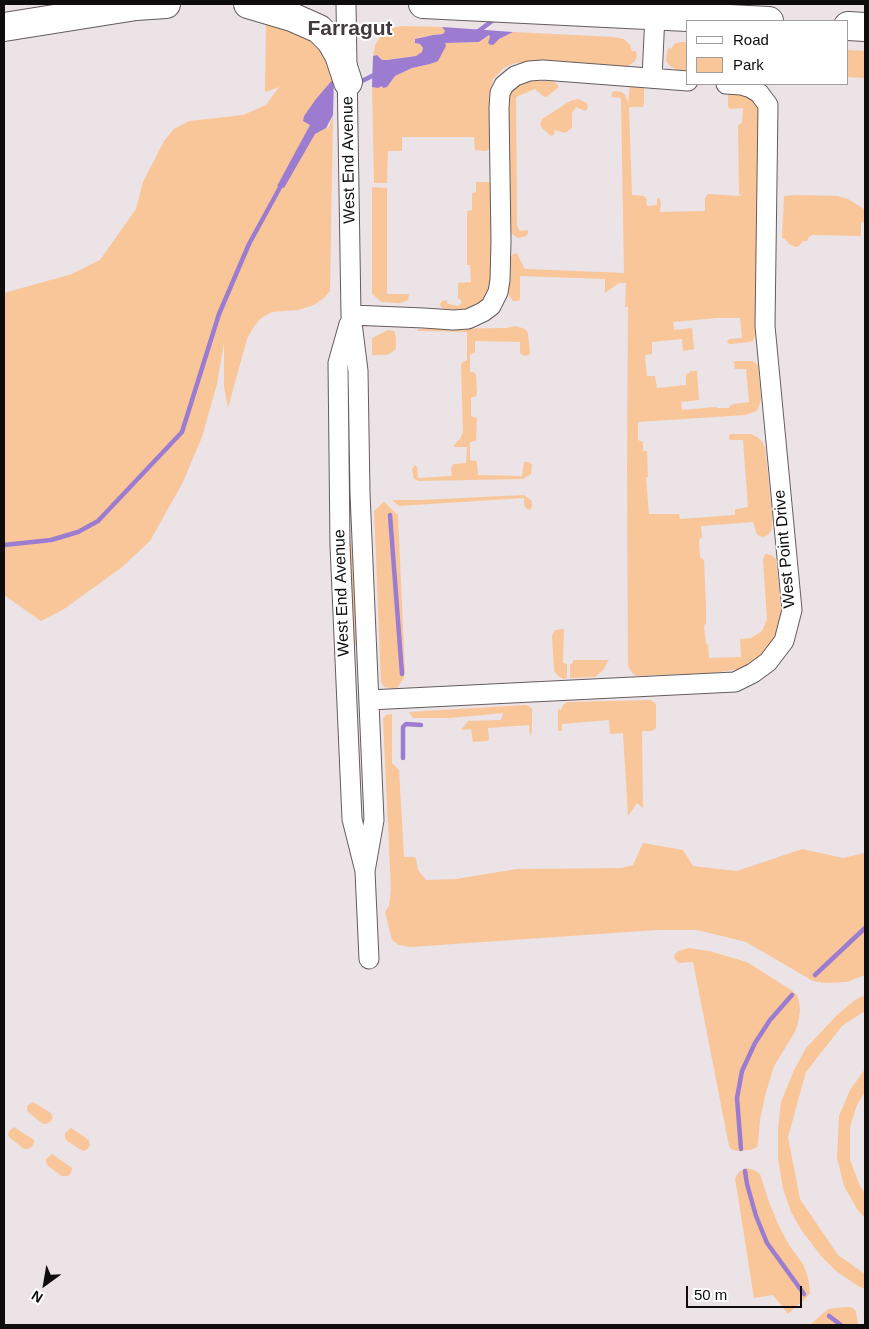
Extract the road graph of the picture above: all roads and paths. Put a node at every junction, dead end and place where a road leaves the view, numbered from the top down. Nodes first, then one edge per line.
1 (166, 4) edge
2 (248, 4) edge
3 (346, 4) edge
4 (423, 4) edge
5 (655, 15) junction
6 (749, 20) edge
7 (849, 26) edge
8 (4, 27) edge
9 (865, 27) edge
10 (652, 78) junction
11 (686, 80) edge
12 (347, 85) junction
13 (741, 85) edge
14 (351, 315) junction
15 (369, 700) junction
16 (365, 871) junction
17 (370, 959) dead end

1 - 8 main road
2 - 12 main road
3 - 12 street, West End Avenue
4 - 5 main road
5 - 6 main road
5 - 10 street
7 - 9 main road
10 - 11 street
10 - 14 street
12 - 14 street, West End Avenue
13 - 15 street, West Point Drive
14 - 15 street, West End Avenue
14 - 16 street, West End Avenue
15 - 16 street, West End Avenue
16 - 17 street, West End Avenue

